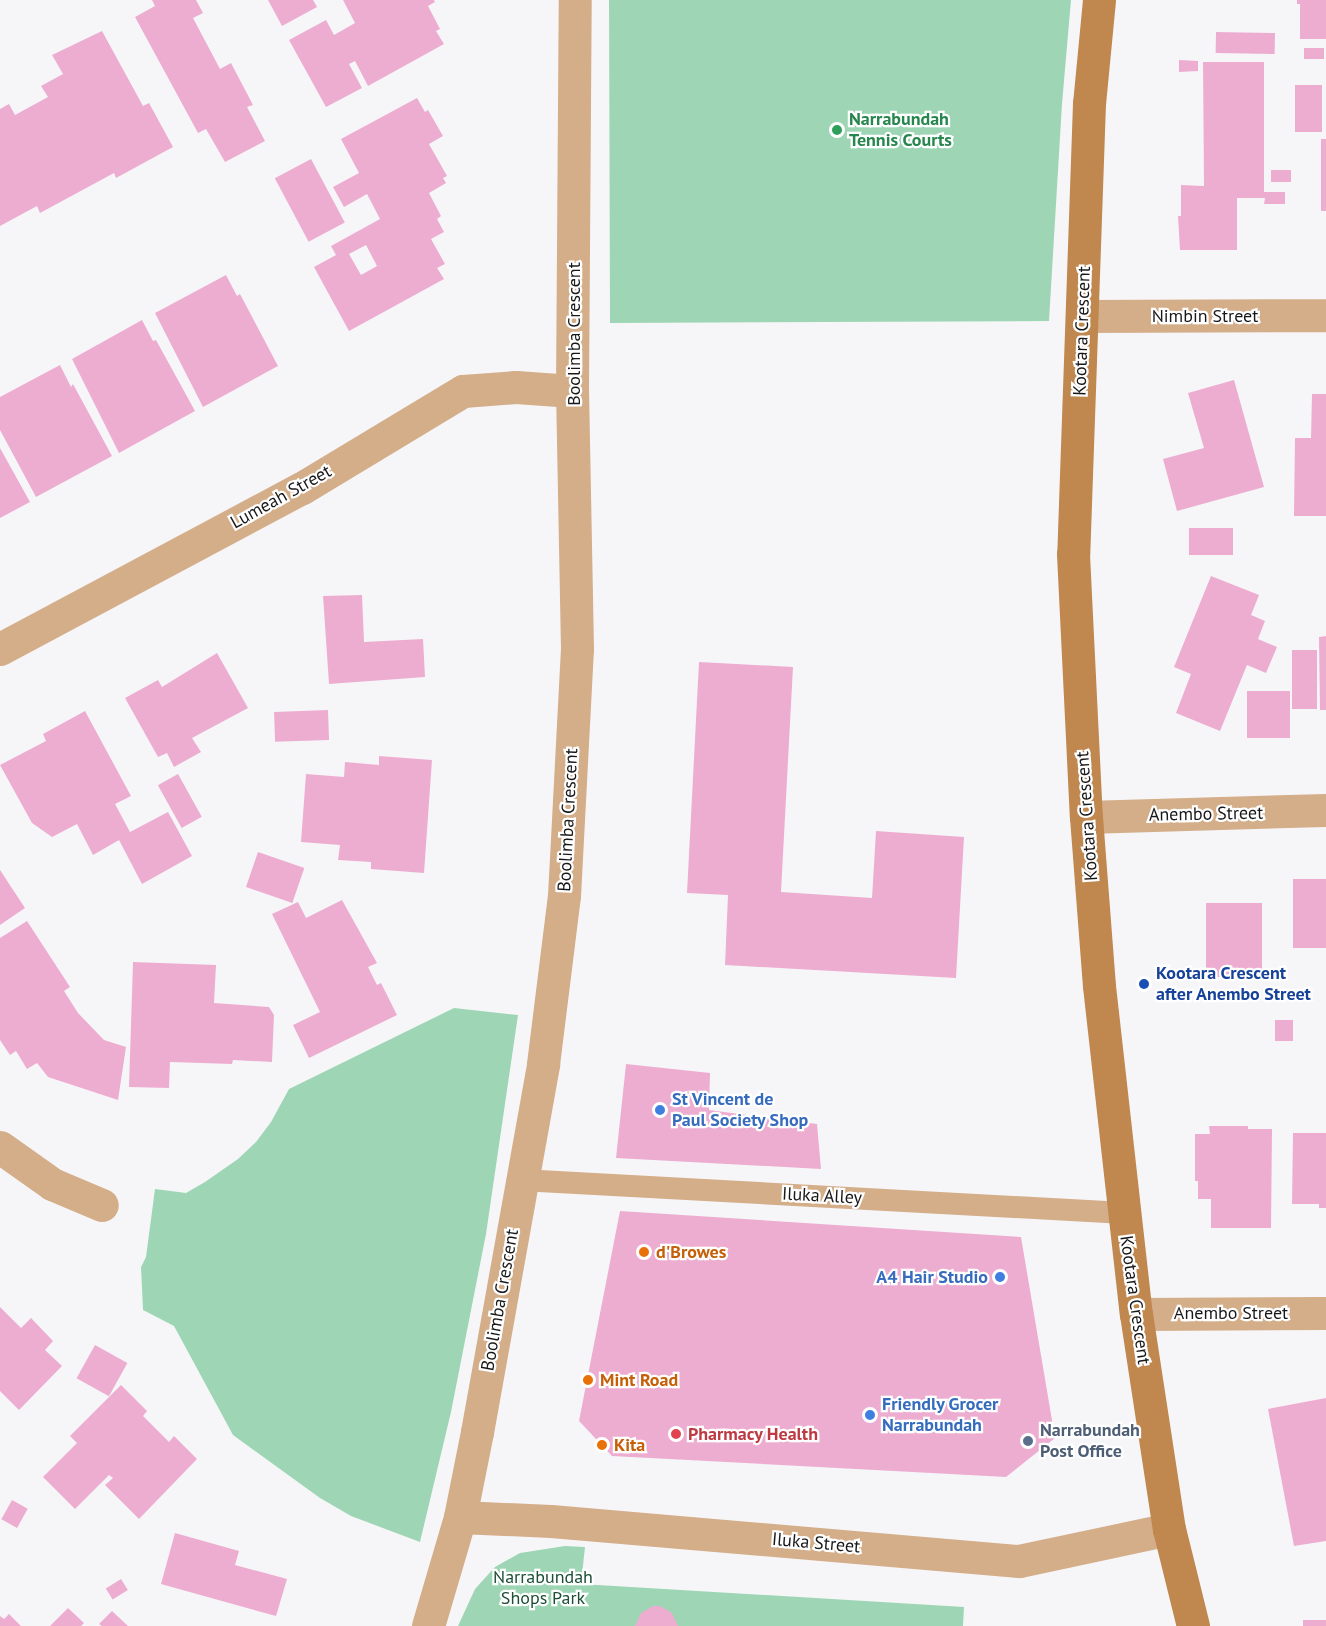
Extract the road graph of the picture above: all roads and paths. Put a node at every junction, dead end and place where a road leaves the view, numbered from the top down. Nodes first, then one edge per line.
1 (575, 0) edge
2 (1099, 0) edge
3 (1326, 315) edge
4 (1083, 316) junction
5 (573, 391) junction
6 (0, 650) edge
7 (1326, 810) edge
8 (1086, 817) junction
9 (0, 1147) edge
10 (521, 1180) junction
11 (102, 1205) dead end
12 (1124, 1213) junction
13 (1326, 1313) edge
14 (1136, 1314) junction
15 (460, 1517) junction
16 (1169, 1529) junction
17 (428, 1626) edge
18 (1193, 1626) edge

1 - 5 street, Boolimba Crescent
2 - 4 street, Kootara Crescent
3 - 4 street, Nimbin Street
4 - 8 street, Kootara Crescent
5 - 6 street, Lumeah Street
5 - 10 street, Boolimba Crescent
7 - 8 street, Anembo Street
8 - 12 street, Kootara Crescent
9 - 11 street
10 - 12 lane, Iluka Alley
10 - 15 street, Boolimba Crescent
12 - 14 street, Kootara Crescent
13 - 14 street, Anembo Street
14 - 16 street, Kootara Crescent
15 - 16 street, Iluka Street
15 - 17 street, Boolimba Crescent
16 - 18 street, Kootara Crescent

